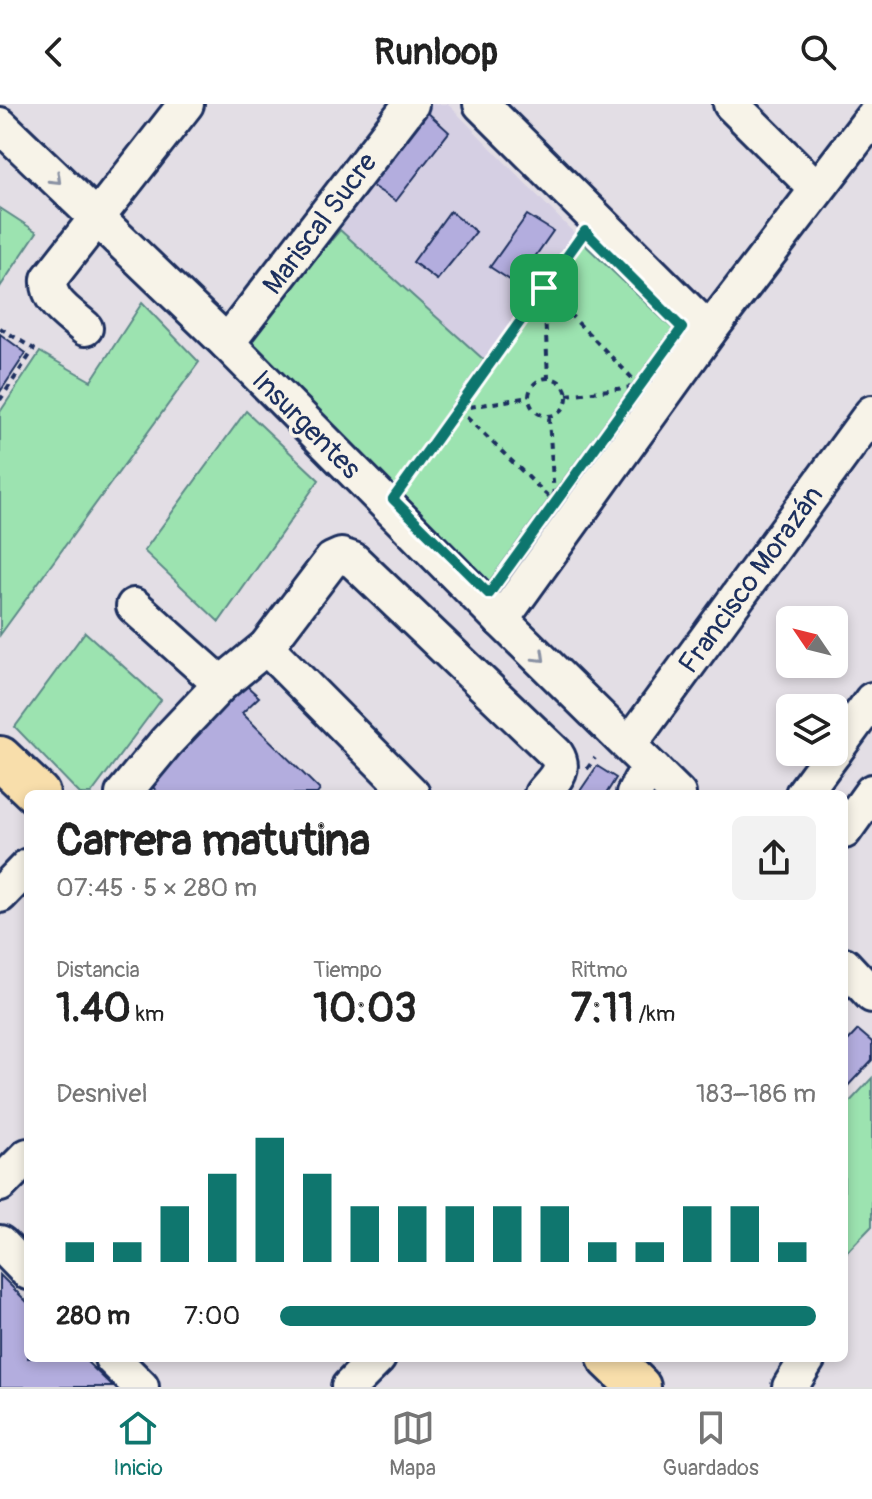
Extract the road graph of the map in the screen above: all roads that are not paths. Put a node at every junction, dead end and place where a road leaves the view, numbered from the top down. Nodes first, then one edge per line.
1 (186, 104) edge
2 (411, 104) edge
3 (481, 104) edge
4 (731, 104) edge
5 (872, 118) edge
6 (0, 125) edge
7 (817, 189) junction
8 (97, 218) junction
9 (85, 328) dead end
10 (709, 331) junction
11 (227, 343) junction
12 (872, 413) edge
13 (134, 606) dead end
14 (501, 620) junction
15 (266, 647) junction
16 (221, 684) junction
17 (872, 700) edge
18 (848, 733) edge
19 (629, 745) junction
20 (0, 758) edge
21 (824, 766) edge
22 (644, 782) edge
23 (34, 790) edge
24 (126, 790) edge
25 (408, 790) edge
26 (545, 790) edge
27 (667, 790) edge
28 (806, 790) edge
29 (872, 792) edge
30 (848, 825) edge
31 (24, 870) edge
32 (0, 895) edge
33 (848, 969) edge
34 (872, 995) edge
35 (24, 1160) edge
36 (0, 1184) edge
37 (0, 1243) edge
38 (24, 1268) edge
39 (116, 1362) edge
40 (374, 1362) edge
41 (806, 1362) edge
42 (141, 1387) edge
43 (349, 1387) edge
44 (790, 1387) edge

1 - 8 street
2 - 11 street, Mariscal Sucre
3 - 10 street
4 - 7 street
5 - 7 street
6 -> 8 street, Insurgentes
7 - 10 street
8 - 9 street
8 - 11 street, Insurgentes
10 - 14 street
11 - 14 street, Insurgentes
12 - 19 street, Francisco Morazán
13 - 16 street
14 -> 19 street, Insurgentes
15 - 16 street
15 - 25 street
15 - 26 street
16 - 24 street
17 - 18 street
19 - 22 street, Insurgentes
20 - 23 main road
21 - 28 street
22 - 27 street, Insurgentes
29 - 30 street
31 - 32 street
33 - 34 street
35 - 36 street
37 - 38 street
39 - 42 street
40 - 43 street
41 - 44 street

